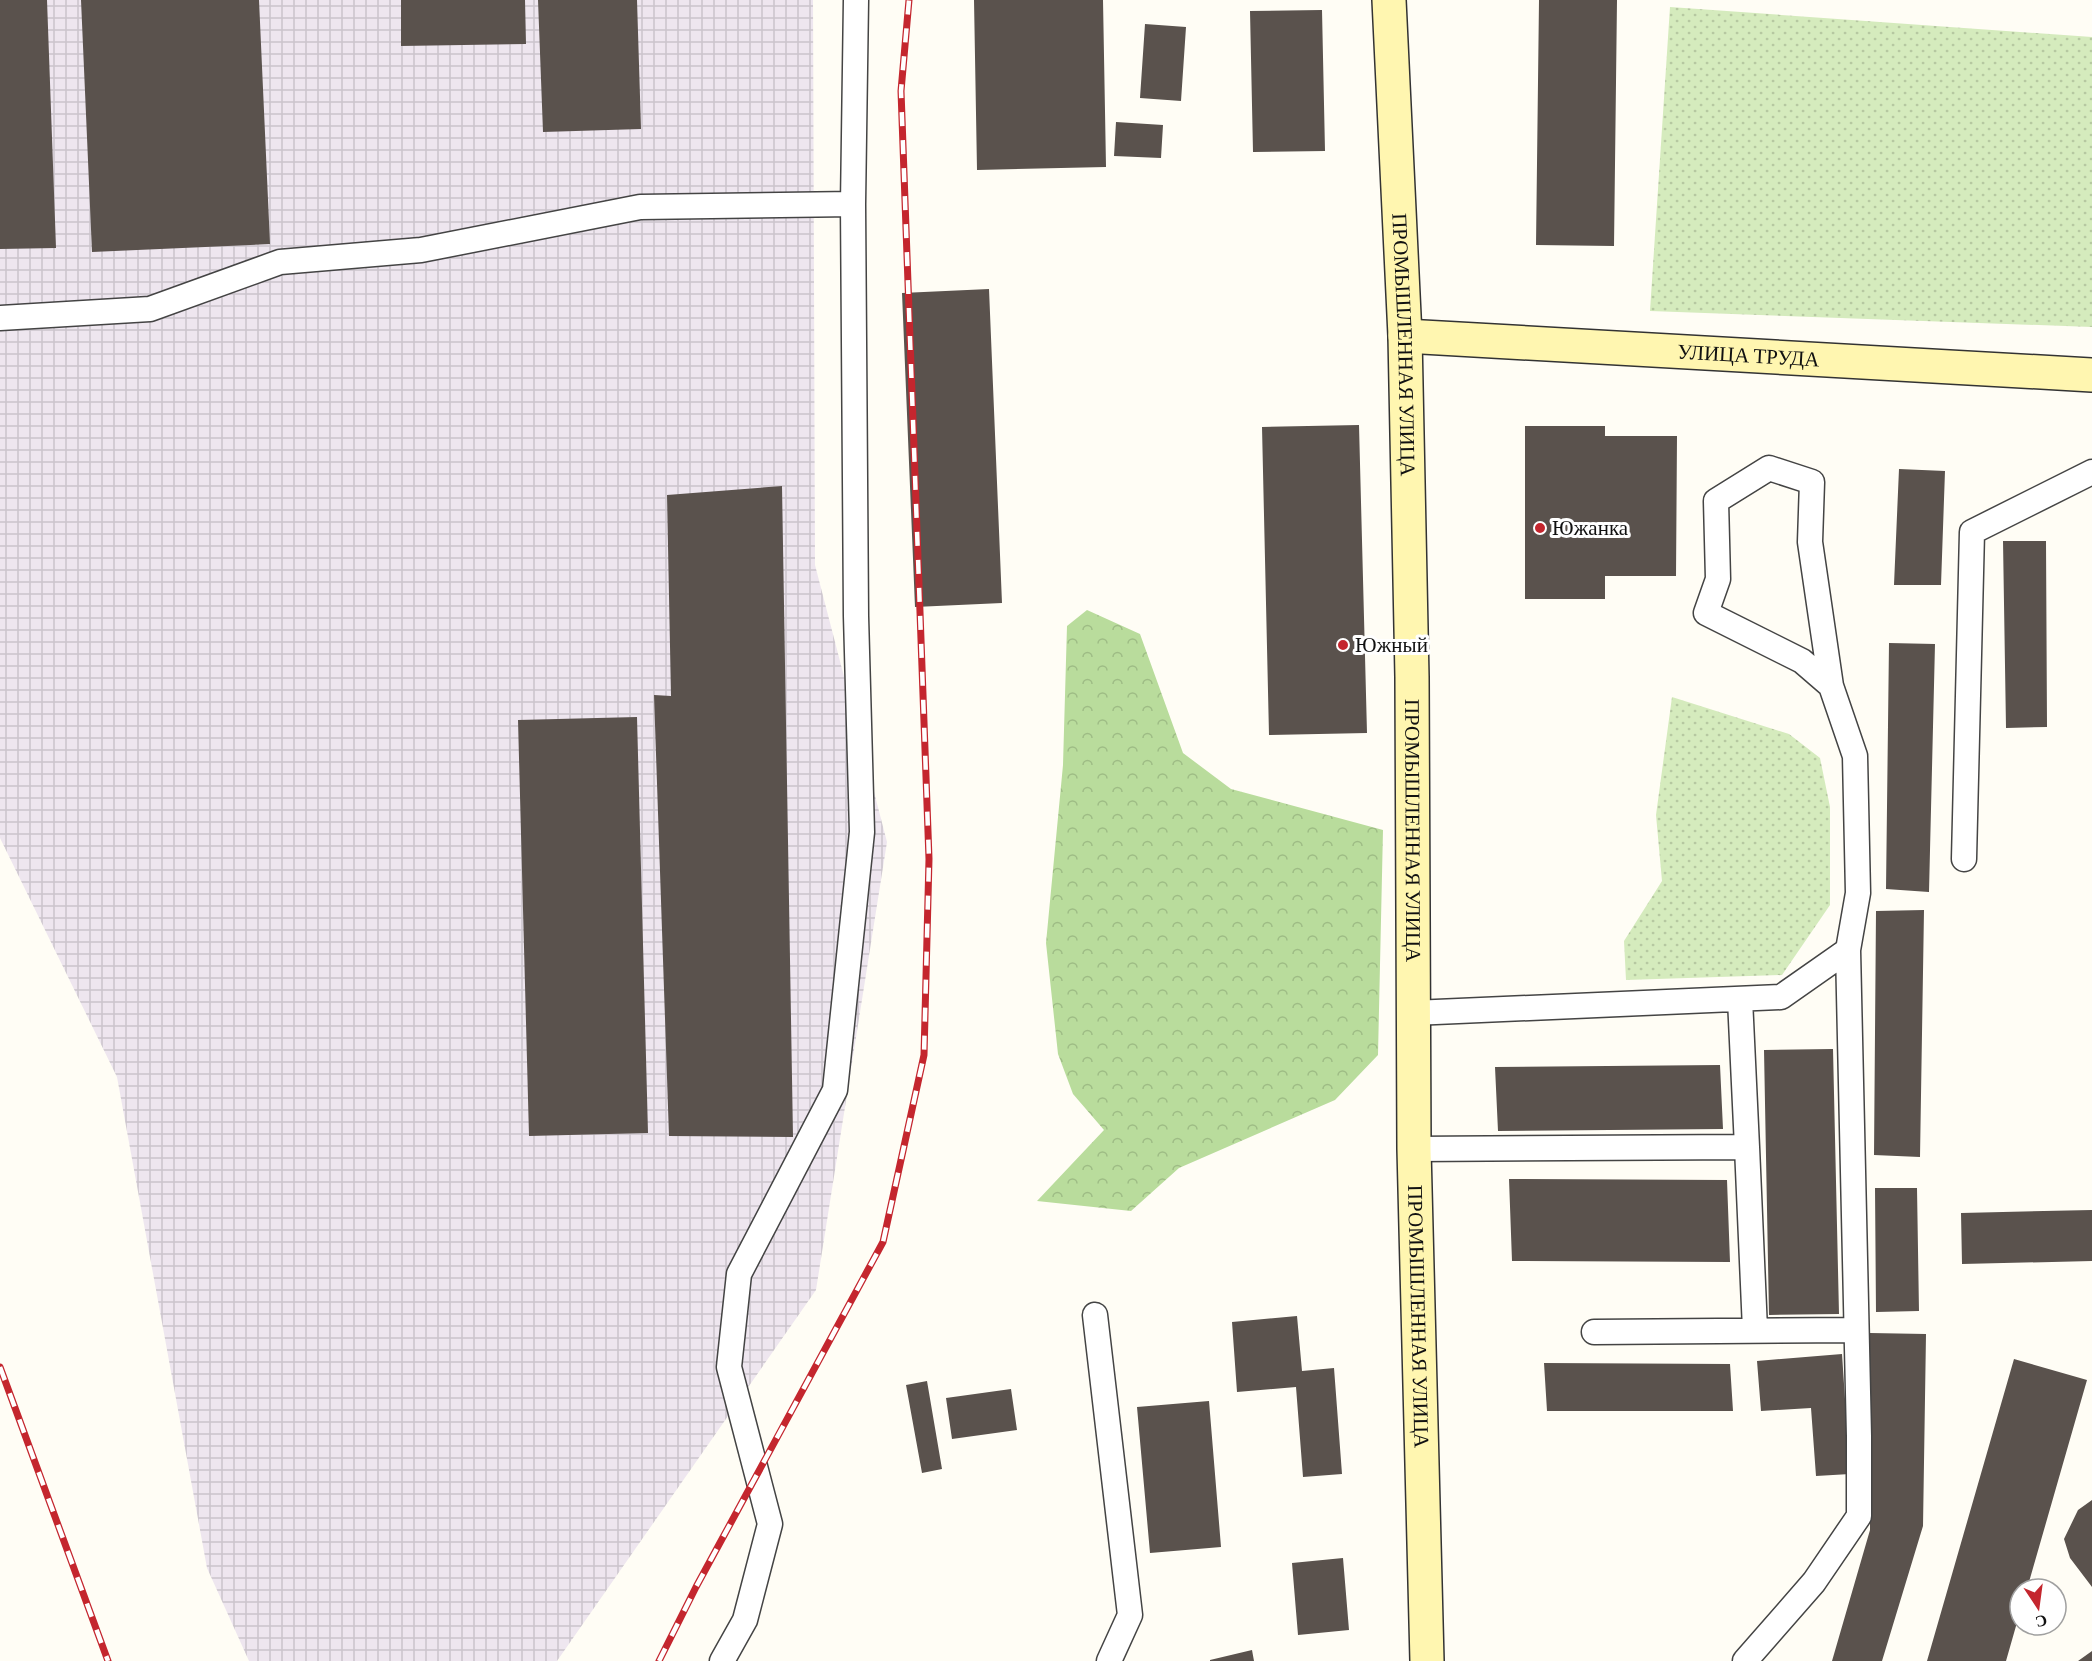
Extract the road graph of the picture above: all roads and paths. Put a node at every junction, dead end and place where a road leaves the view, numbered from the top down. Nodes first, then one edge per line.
1 (856, 0) edge
2 (1389, 0) edge
3 (854, 204) junction
4 (0, 318) edge
5 (1405, 336) junction
6 (2092, 375) edge
7 (2092, 472) edge
8 (1831, 686) junction
9 (1964, 859) dead end
10 (1848, 950) junction
11 (1740, 999) junction
12 (1413, 1013) junction
13 (1747, 1147) junction
14 (1414, 1149) junction
15 (1095, 1315) dead end
16 (1755, 1330) junction
17 (1857, 1330) junction
18 (1594, 1332) dead end
19 (745, 1620) junction
20 (722, 1661) edge
21 (735, 1661) edge
22 (1109, 1661) edge
23 (1427, 1661) edge
24 (1745, 1661) edge

1 - 3 lane
2 - 5 main road, ПРОМЫШЛЕННАЯ УЛИЦА
3 - 4 lane
3 - 19 lane
5 - 6 main road, УЛИЦА ТРУДА
5 - 12 main road, ПРОМЫШЛЕННАЯ УЛИЦА
7 - 9 lane
8 - 8 lane
8 - 10 lane
10 - 11 lane
10 - 17 lane
11 - 12 lane
11 - 13 lane
12 - 14 main road, ПРОМЫШЛЕННАЯ УЛИЦА
13 - 14 lane
13 - 16 lane
14 - 23 main road, ПРОМЫШЛЕННАЯ УЛИЦА
15 - 22 lane
16 - 17 lane
16 - 18 lane
17 - 24 lane
19 - 20 lane
19 - 21 lane

